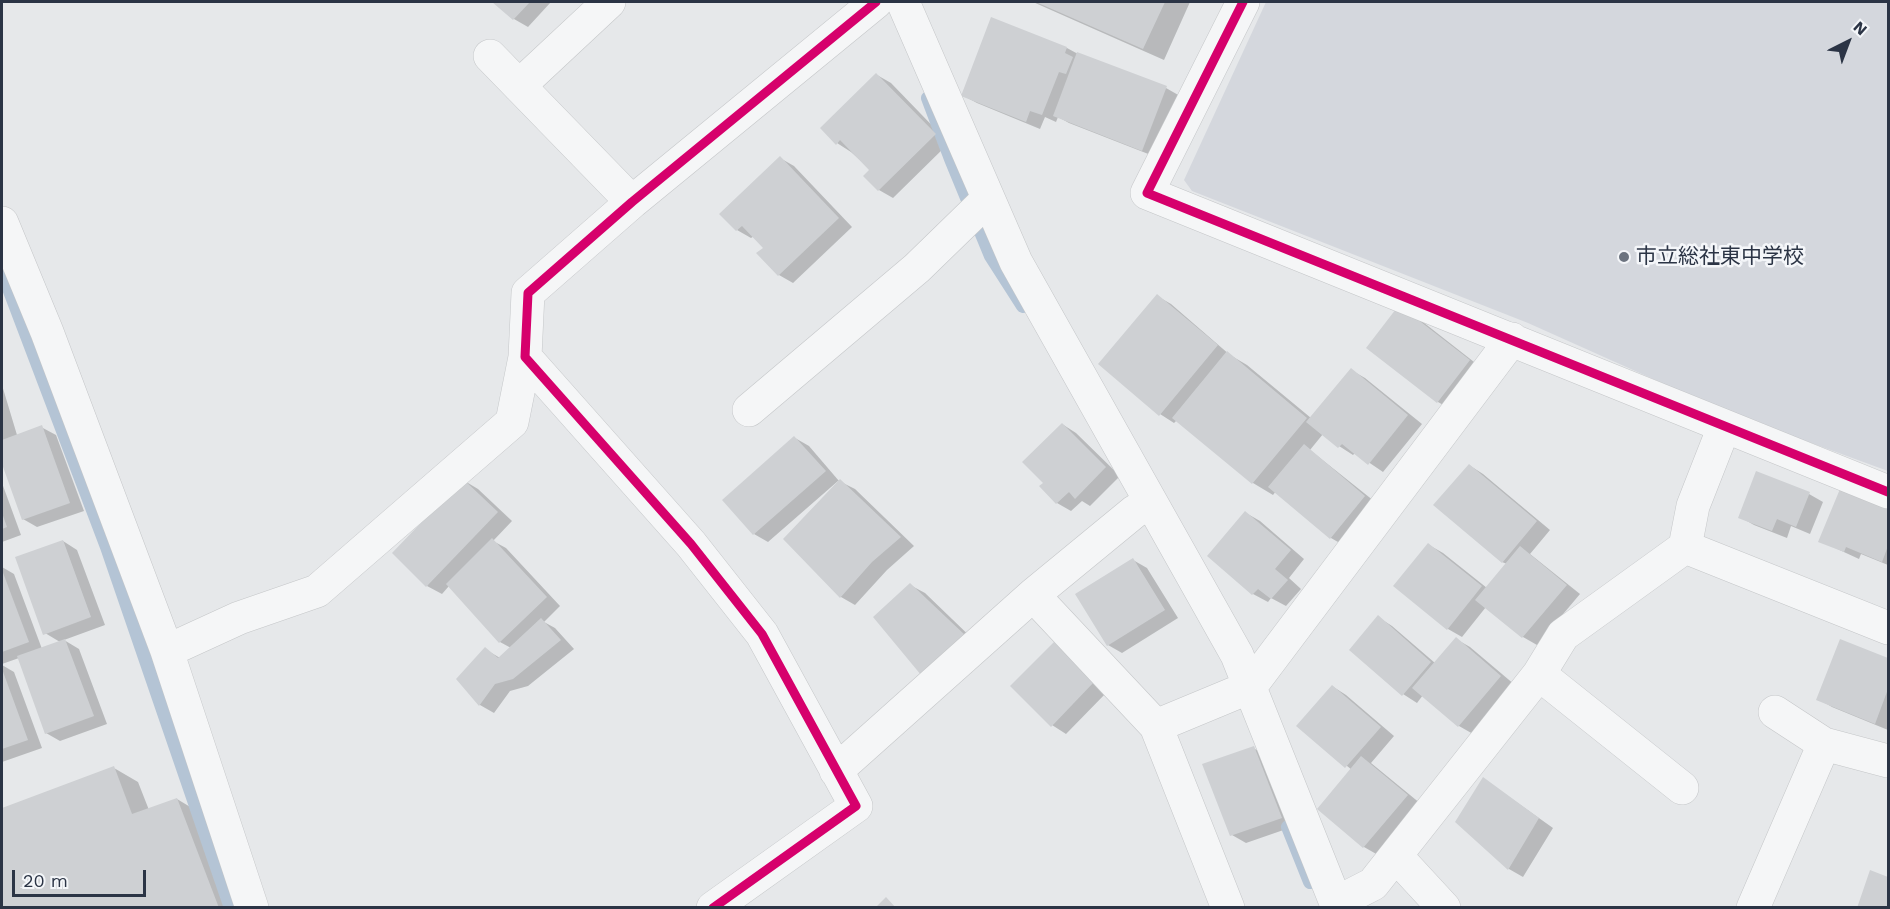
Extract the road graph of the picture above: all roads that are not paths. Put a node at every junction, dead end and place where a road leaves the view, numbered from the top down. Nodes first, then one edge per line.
1 (609, 2) edge
2 (876, 2) edge
3 (903, 2) edge
4 (1243, 2) edge
5 (490, 56) dead end
6 (519, 87) junction
7 (632, 202) junction
8 (978, 208) junction
9 (2, 224) edge
10 (1512, 339) junction
11 (525, 357) junction
12 (749, 410) dead end
13 (1724, 427) junction
14 (1888, 492) edge
15 (1142, 507) junction
16 (1685, 547) junction
17 (1033, 595) junction
18 (1888, 628) edge
19 (167, 651) junction
20 (1539, 674) junction
21 (1240, 692) junction
22 (1775, 712) dead end
23 (1156, 726) junction
24 (1824, 744) junction
25 (1888, 761) edge
26 (836, 771) junction
27 (1682, 788) dead end
28 (1396, 856) junction
29 (1337, 905) edge
30 (252, 908) edge
31 (712, 908) edge
32 (1228, 908) edge
33 (1444, 908) edge
34 (1753, 908) edge

1 - 6 street
2 - 7 street
3 - 8 street
4 - 10 street
5 - 6 street
6 - 7 street
7 - 11 street
8 - 12 street
8 - 15 street
9 - 19 street
10 - 13 street
10 - 21 street
11 - 19 street
11 - 26 street
13 - 14 street
13 - 16 street
15 - 17 street
15 - 21 street
16 - 18 street
16 - 20 street
17 - 23 street
17 - 26 street
19 - 30 street
20 - 27 street
20 - 28 street
21 - 23 street
21 - 29 street
22 - 24 street
23 - 32 street
24 - 25 street
24 - 34 street
26 - 31 street
28 - 29 street
28 - 33 street

